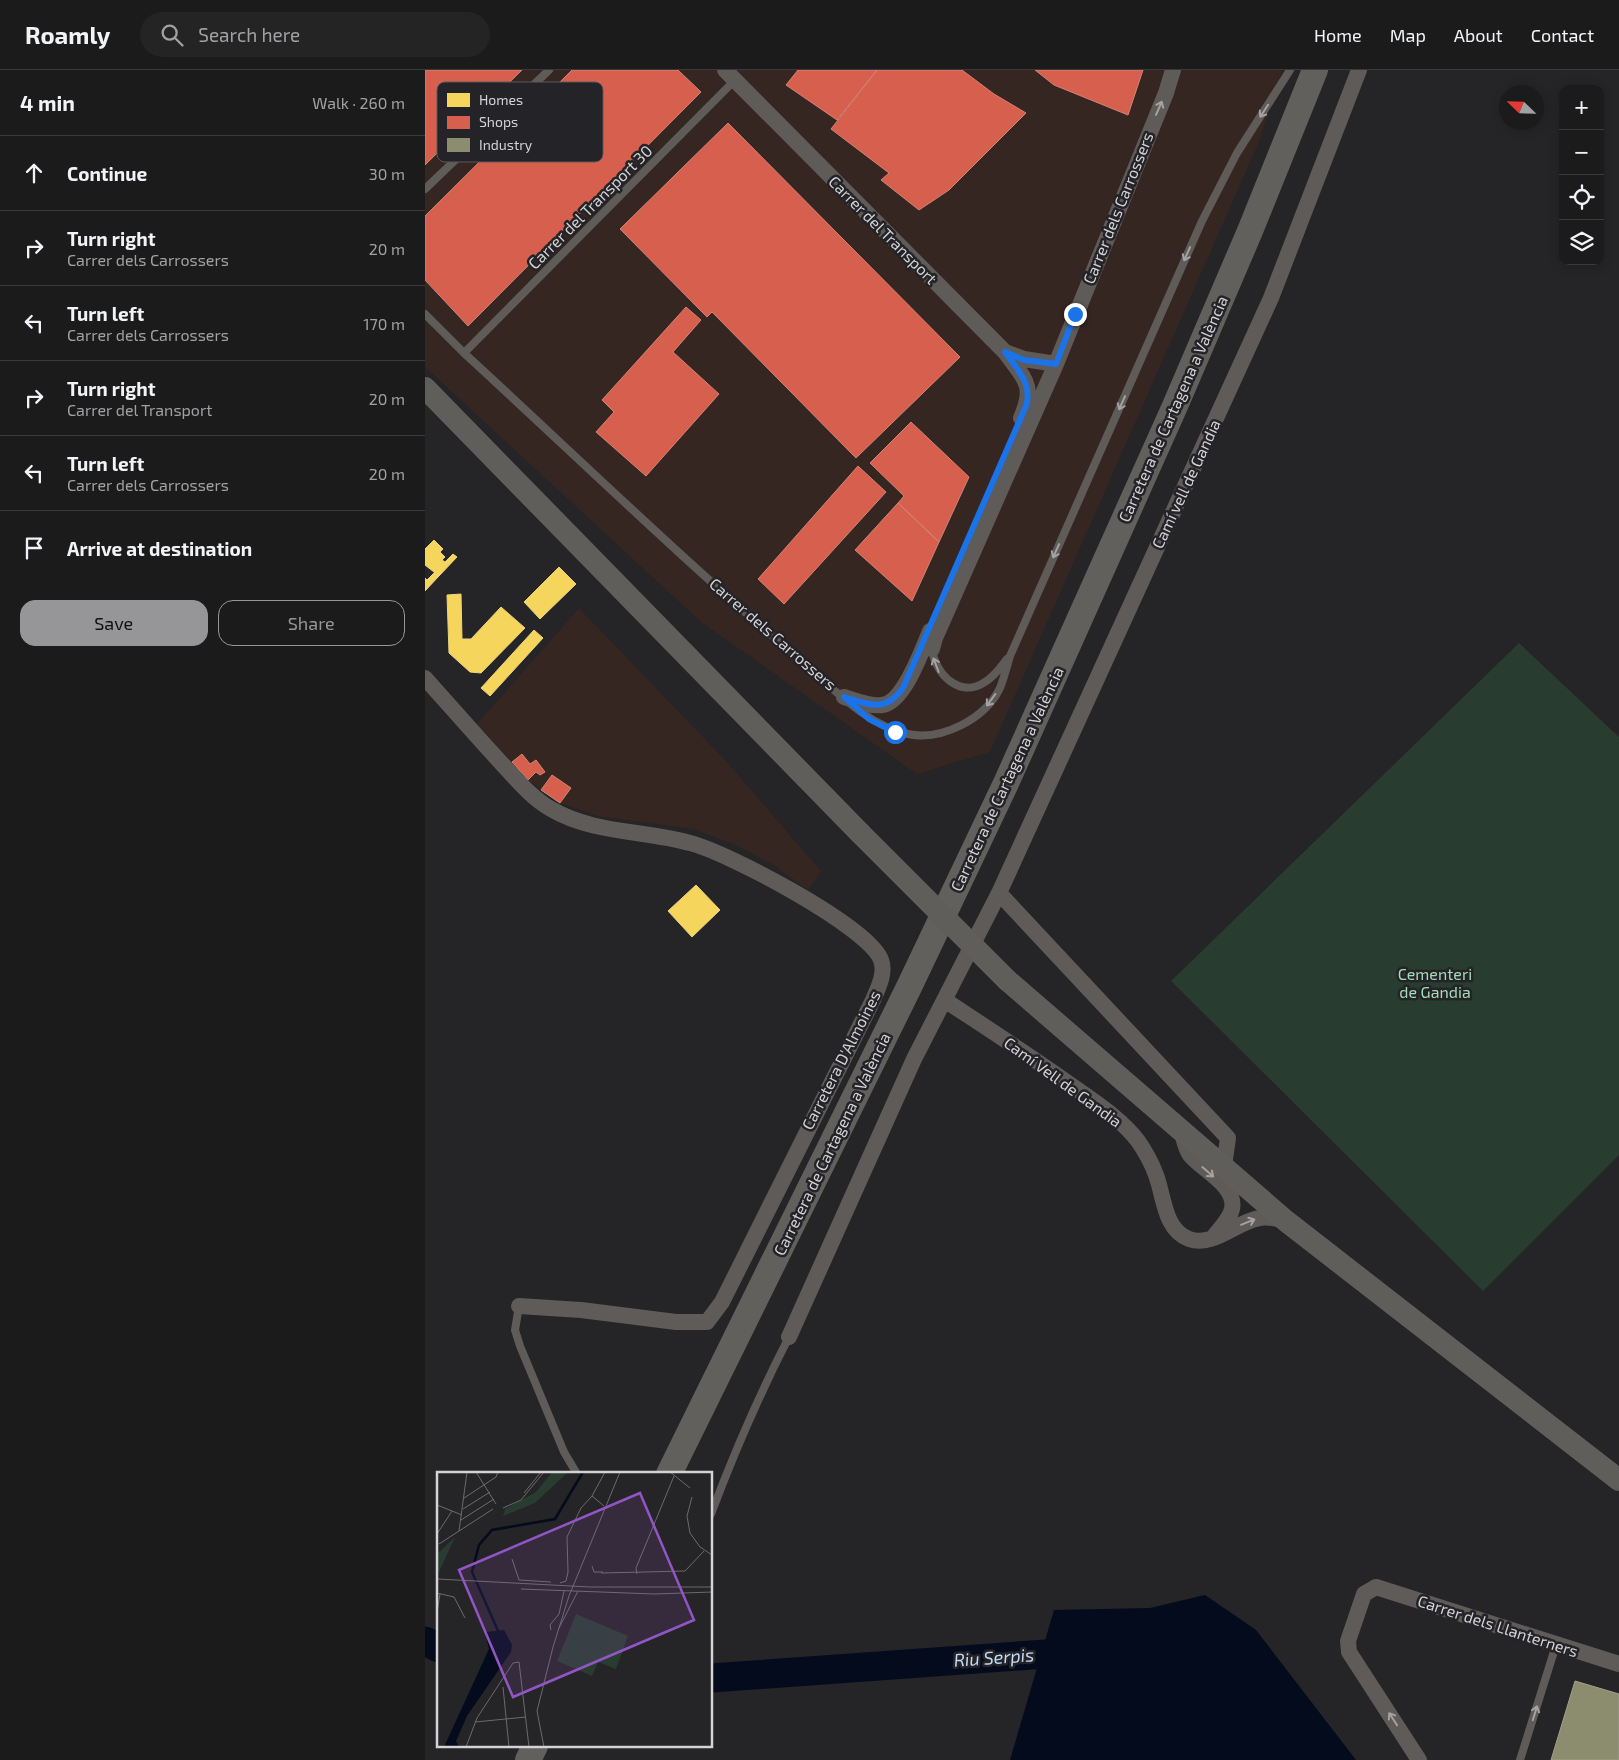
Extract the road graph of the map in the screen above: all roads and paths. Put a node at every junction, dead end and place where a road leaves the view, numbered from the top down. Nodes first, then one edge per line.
1 (549, 70) edge
2 (1173, 70) edge
3 (1290, 70) edge
4 (1315, 70) edge
5 (1359, 70) edge
6 (730, 75) edge
7 (536, 82) edge
8 (453, 162) edge
9 (425, 189) edge
10 (427, 317) edge
11 (1005, 352) junction
12 (464, 353) junction
13 (1056, 364) junction
14 (425, 388) edge
15 (932, 649) joint
16 (1010, 656) junction
17 (425, 678) edge
18 (844, 697) junction
19 (999, 893) junction
20 (945, 1001) junction
21 (1182, 1133) junction
22 (1224, 1166) junction
23 (1286, 1221) junction
24 (1212, 1238) junction
25 (519, 1306) joint
26 (789, 1337) joint
27 (576, 1472) edge
28 (670, 1472) edge
29 (1619, 1480) edge
30 (713, 1508) edge
31 (1556, 1644) junction
32 (1619, 1664) edge
33 (534, 1748) edge
34 (528, 1760) edge
35 (1419, 1760) edge
36 (1520, 1760) edge

1 - 7 lane
13 -> 2 street, Carrer dels Carrossers
3 -> 16 lane
4 - 28 highway, Carretera de Cartagena a València
5 - 19 street, Camí vell de Gandia
6 - 11 street, Carrer del Transport
6 - 12 lane, Carrer del Transport 30
8 - 9 lane
10 - 12 lane, Carrer dels Carrossers
11 - 13 street, Carrer del Transport
11 - 18 street, Carrer dels Carrossers
12 - 18 lane, Carrer dels Carrossers
13 - 15 street, Carrer dels Carrossers
14 - 21 main road, bridge
16 -> 15 lane
16 -> 18 lane
17 - 25 street, Carretera D'Almoines
19 - 20 street, Camí vell de Gandia
19 - 22 street
20 - 24 street, Camí Vell de Gandia
20 - 26 street, Camí vell de Gandia
21 - 22 main road
21 -> 24 street
22 - 23 main road
24 -> 23 street, Camí Vell de Gandia
23 - 29 main road
25 - 27 lane
26 - 30 lane
31 - 32 street, Carrer dels Llanterners
35 -> 31 street, Carrer dels Llanterners
36 -> 31 lane
33 - 34 highway

